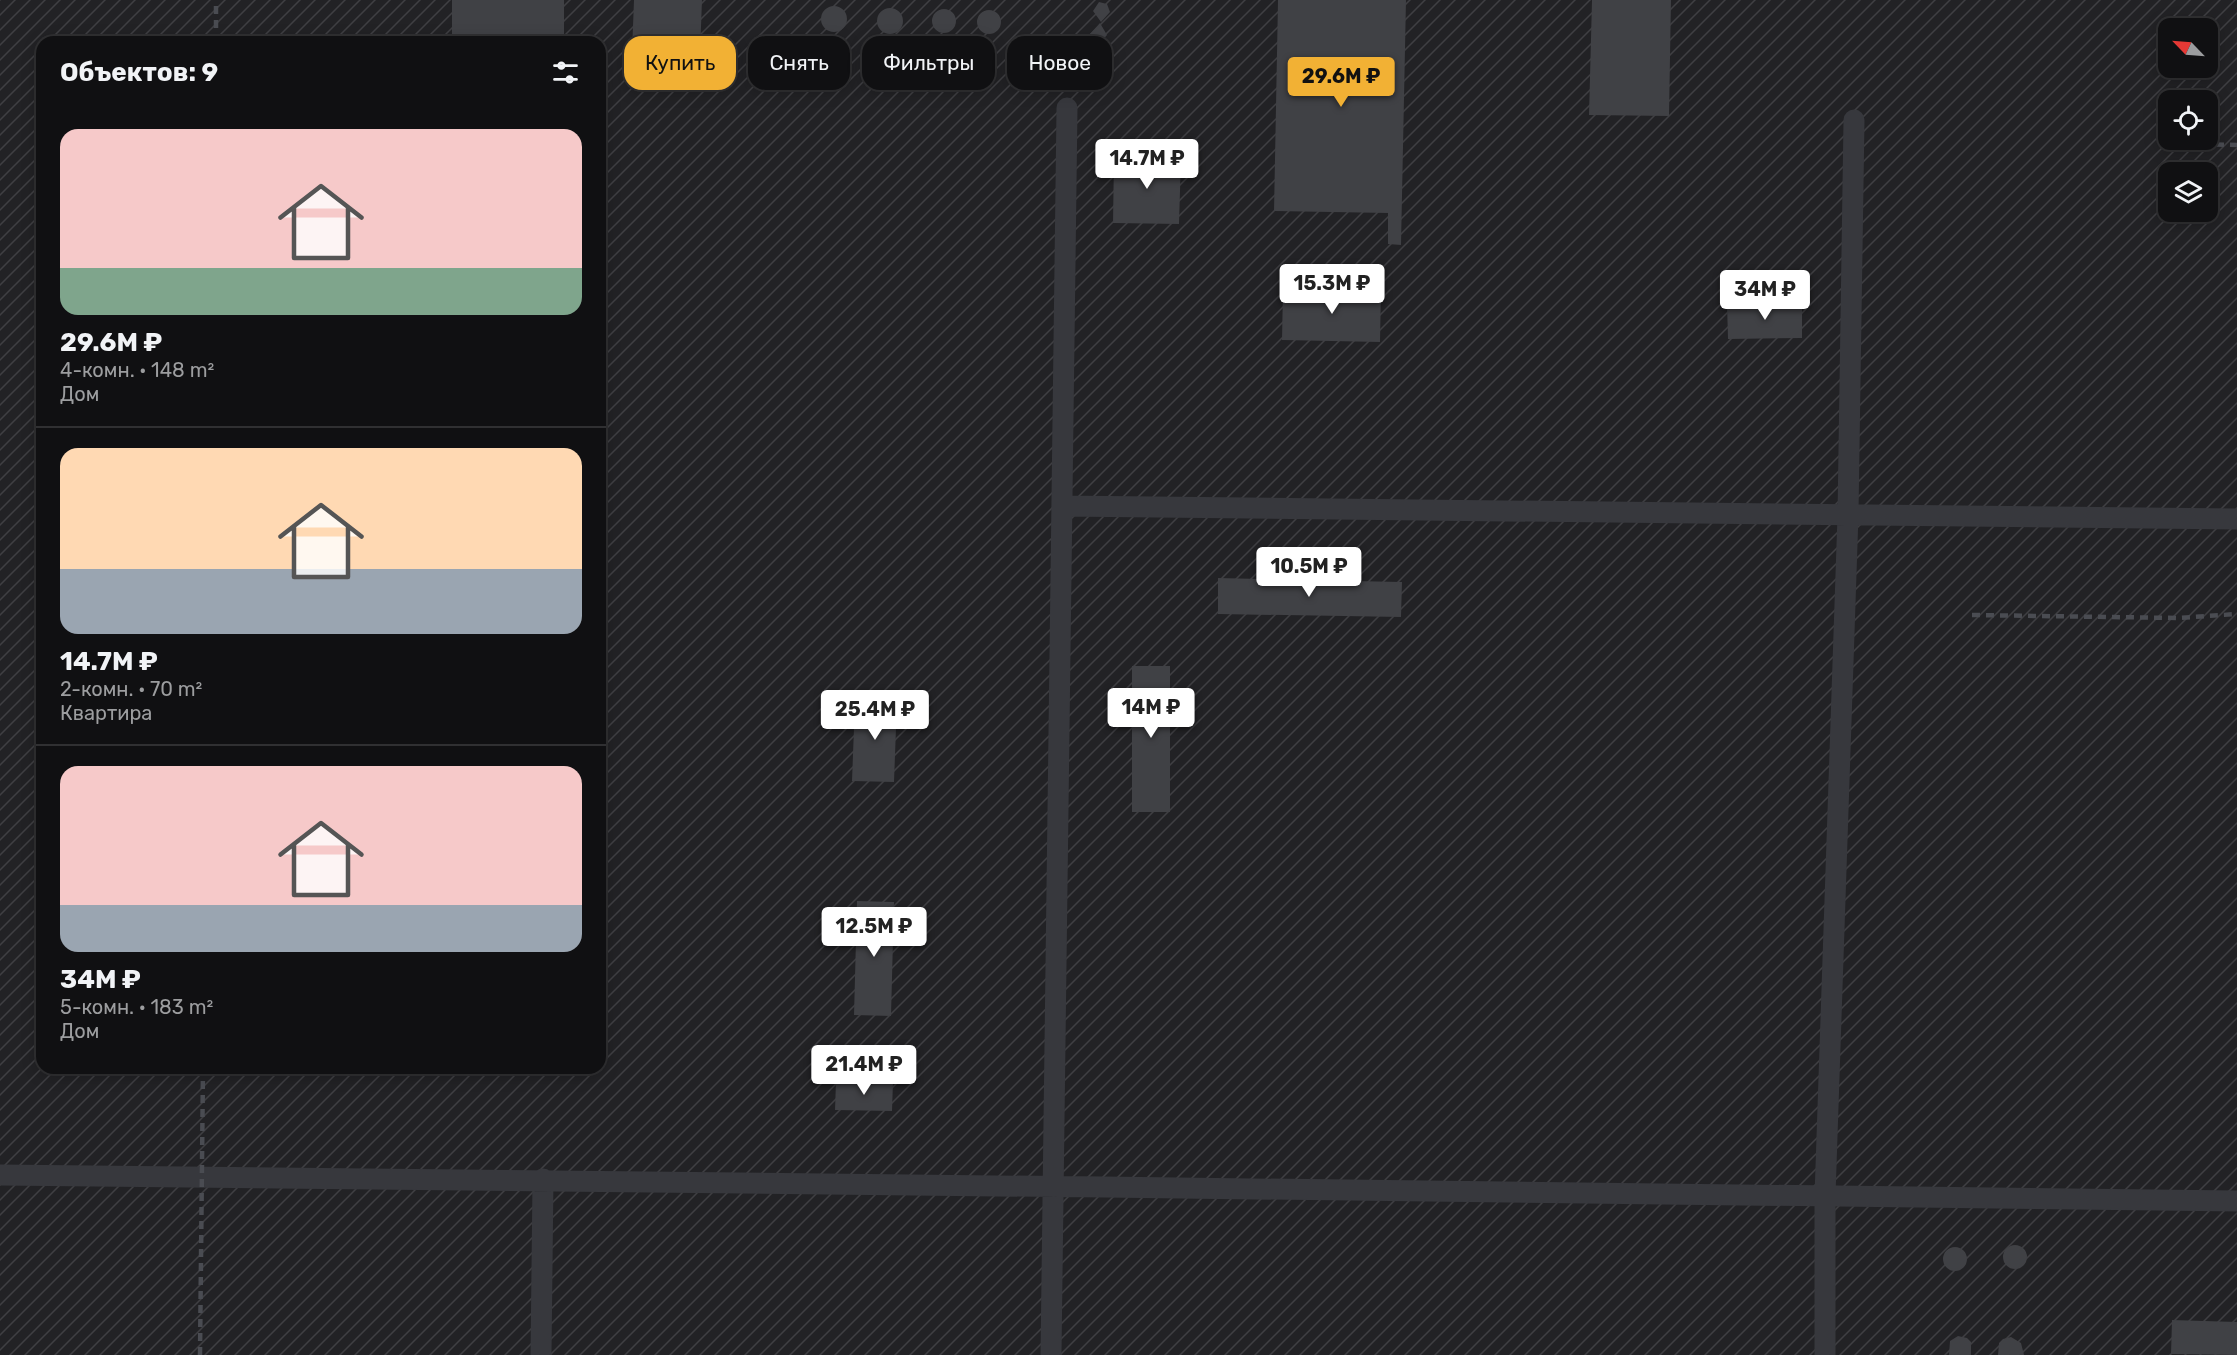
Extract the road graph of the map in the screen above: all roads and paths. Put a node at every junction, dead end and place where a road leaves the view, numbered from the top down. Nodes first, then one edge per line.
1 (1067, 108) dead end
2 (1854, 120) dead end
3 (1062, 506) junction
4 (1848, 514) junction
5 (2237, 519) edge
6 (0, 1175) edge
7 (543, 1179) junction
8 (1054, 1188) junction
9 (1825, 1196) junction
10 (2237, 1202) edge
11 (541, 1355) edge
12 (1052, 1355) edge
13 (1825, 1355) edge

1 - 3 lane
2 - 4 lane
3 - 4 lane
3 - 8 lane
4 - 5 lane
4 - 9 lane
6 - 7 lane
7 - 8 lane
7 - 11 lane
8 - 9 lane
8 - 12 lane
9 - 10 lane
9 - 13 lane

